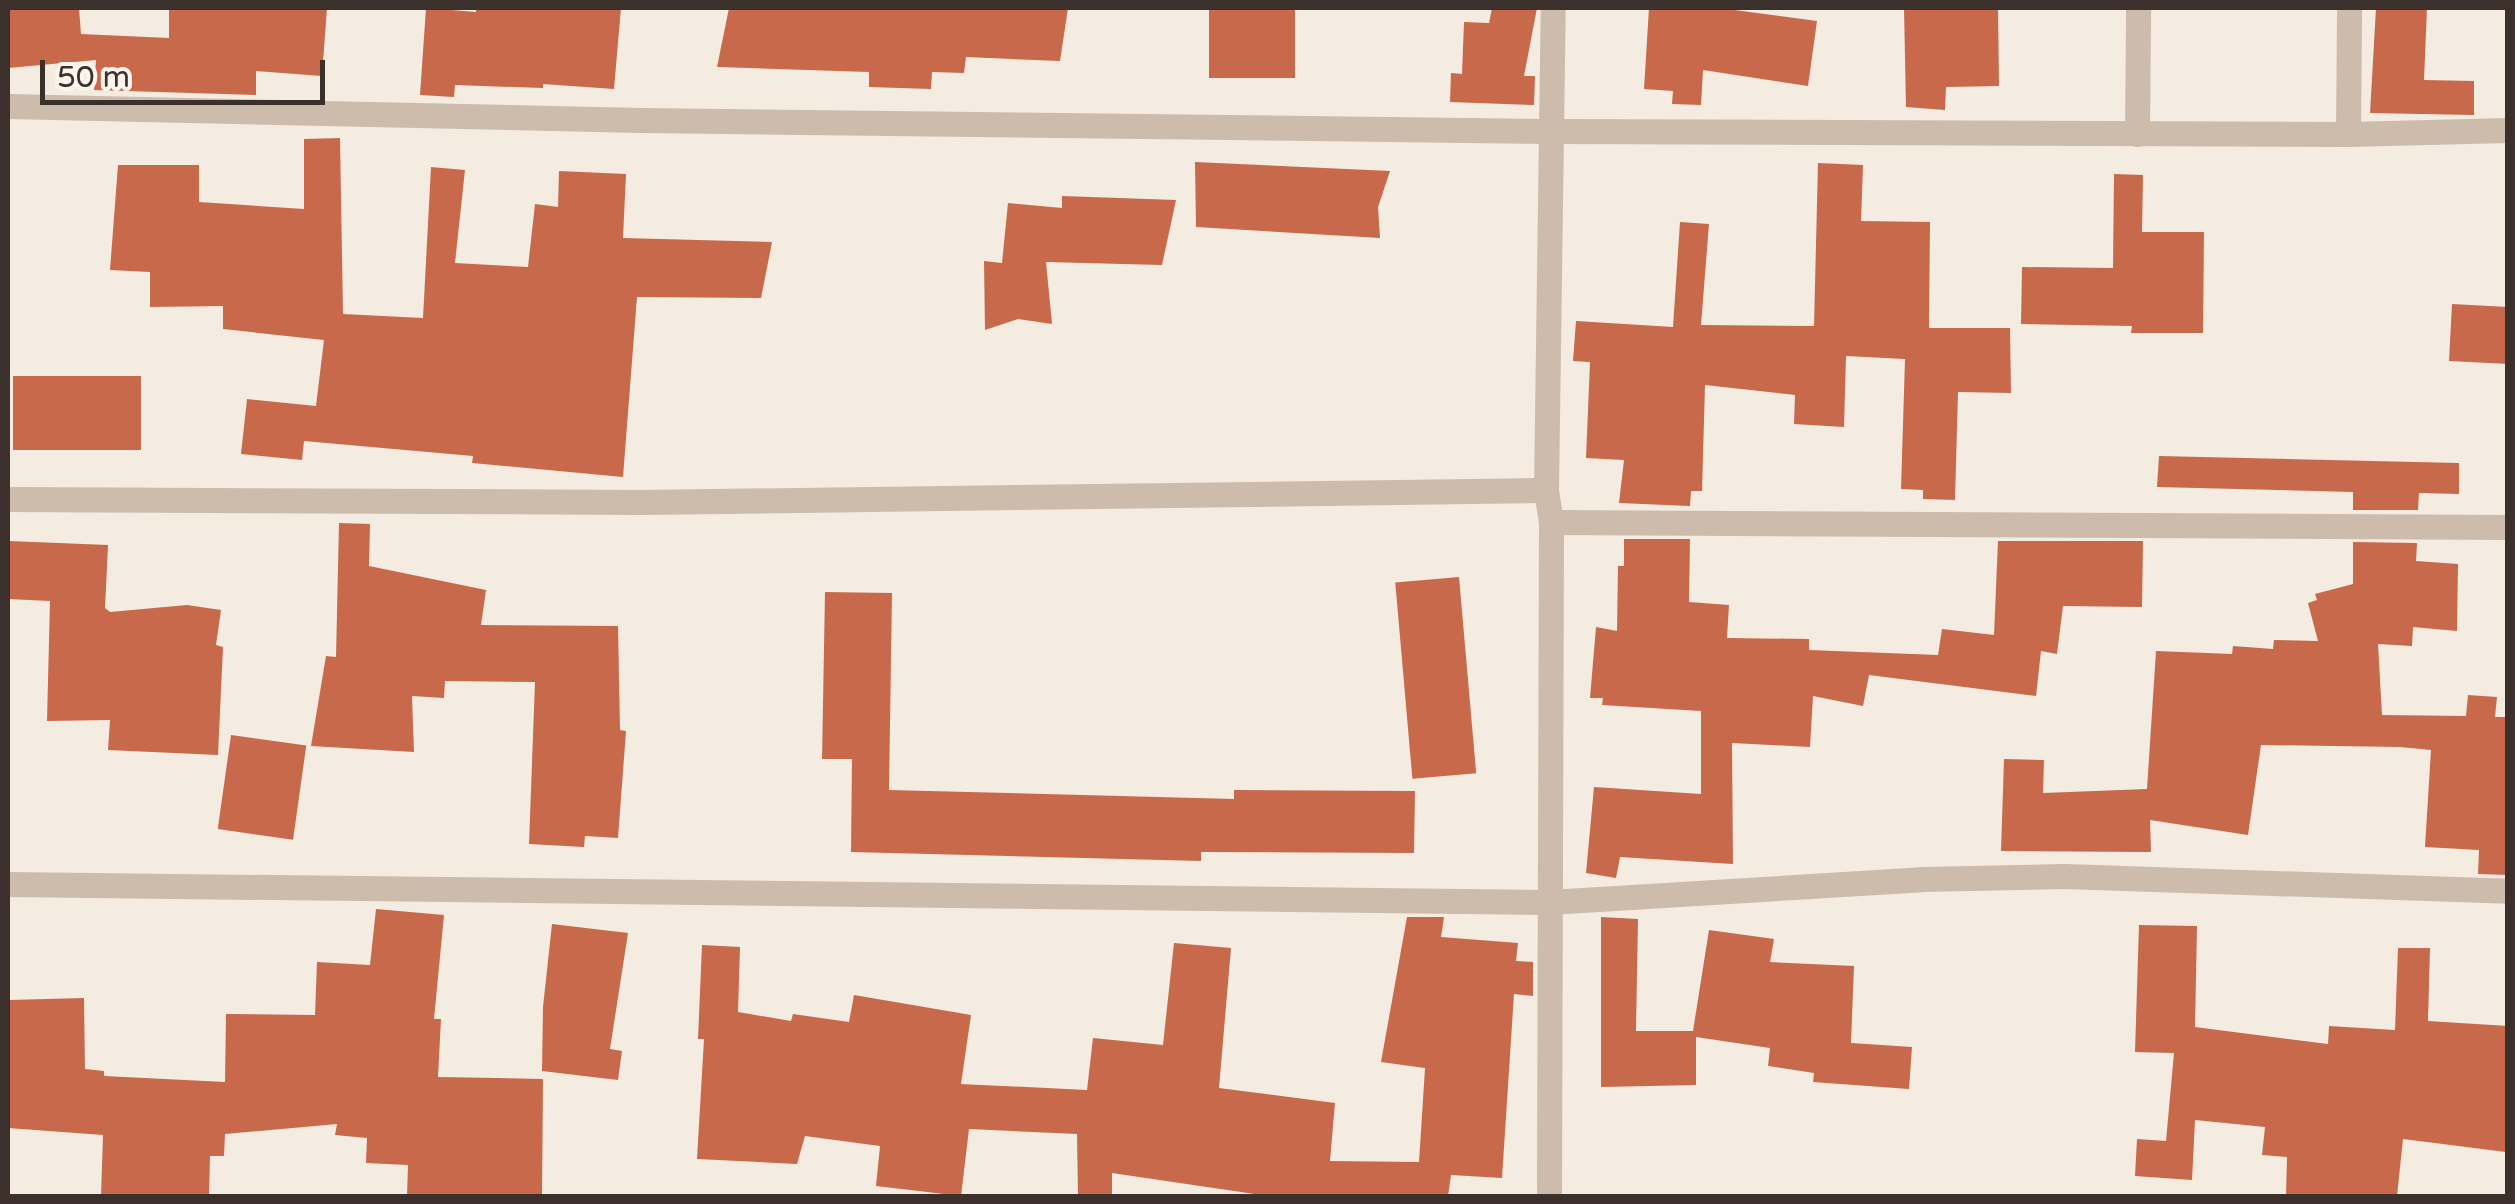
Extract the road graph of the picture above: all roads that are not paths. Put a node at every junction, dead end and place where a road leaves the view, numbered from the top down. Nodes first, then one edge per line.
1 (1553, 8) edge
2 (2138, 8) edge
3 (2348, 8) edge
4 (8, 106) edge
5 (2508, 130) edge
6 (1553, 131) junction
7 (2137, 134) junction
8 (2348, 134) junction
9 (1546, 490) junction
10 (8, 499) edge
11 (1551, 522) junction
12 (2508, 528) edge
13 (8, 884) edge
14 (2508, 891) edge
15 (1550, 902) junction
16 (1549, 1196) edge

1 - 6 street
2 - 7 street
3 - 8 street
4 - 6 street
5 - 8 street
6 - 7 street
6 - 9 street
7 - 8 street
9 - 10 street
9 - 11 street
11 - 12 street
11 - 15 street
13 - 15 street
14 - 15 street
15 - 16 street

